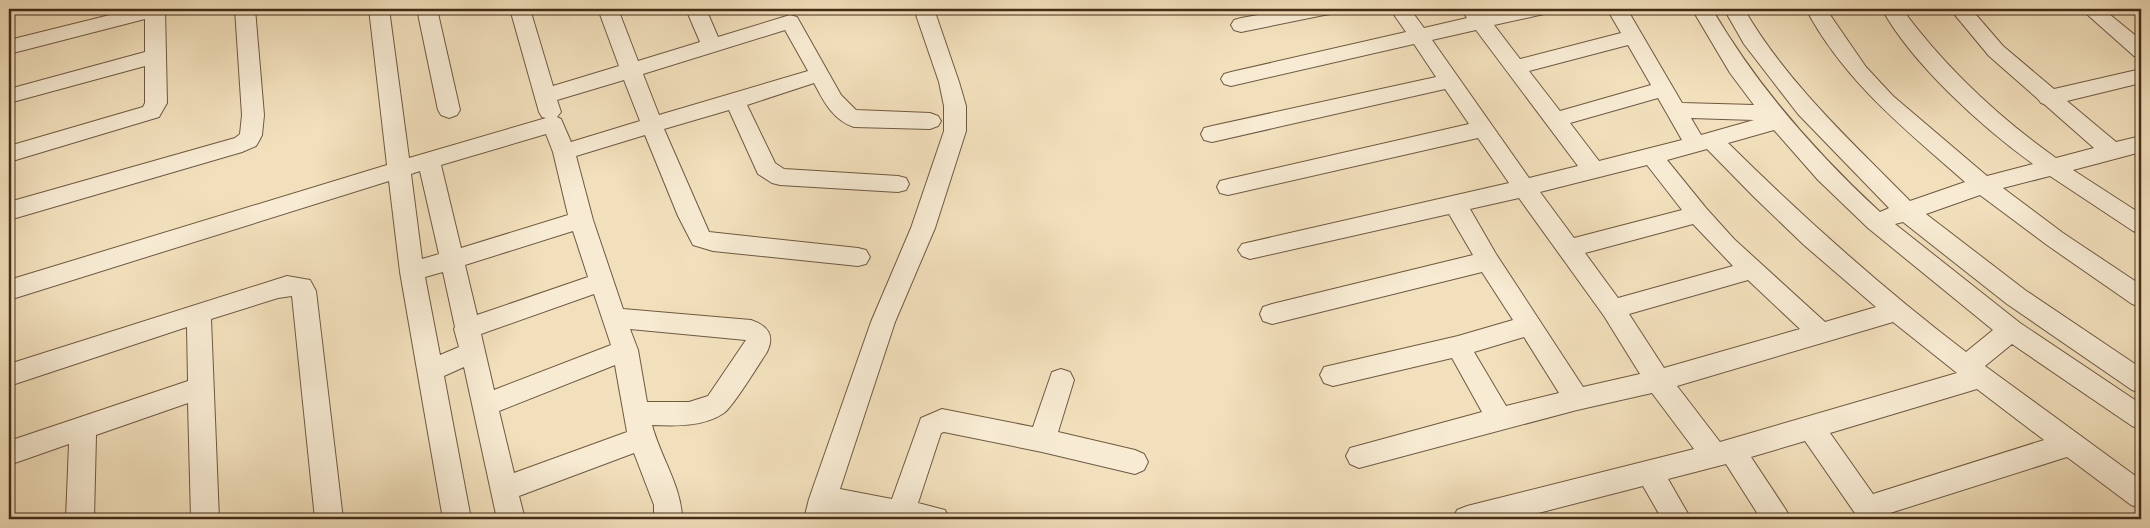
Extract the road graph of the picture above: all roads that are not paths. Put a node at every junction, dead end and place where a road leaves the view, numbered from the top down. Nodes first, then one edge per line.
1 (155, 9) edge
2 (246, 9) edge
3 (379, 9) edge
4 (427, 9) edge
5 (520, 9) edge
6 (608, 9) edge
7 (696, 9) edge
8 (924, 9) edge
9 (1324, 9) edge
10 (1400, 9) edge
11 (1537, 9) edge
12 (1617, 9) edge
13 (1702, 9) edge
14 (1734, 9) edge
15 (1816, 9) edge
16 (1892, 9) edge
17 (1960, 9) edge
18 (2091, 9) edge
19 (787, 15) edge
20 (1475, 16) edge
21 (1242, 25) dead end
22 (1420, 36) junction
23 (1634, 38) junction
24 (712, 46) junction
25 (9, 48) edge
26 (2141, 51) edge
27 (156, 56) junction
28 (1516, 67) junction
29 (631, 70) junction
30 (820, 74) junction
31 (2141, 76) edge
32 (1231, 79) dead end
33 (1450, 81) junction
34 (1663, 89) junction
35 (9, 96) edge
36 (546, 96) junction
37 (2048, 98) junction
38 (735, 101) junction
39 (449, 110) dead end
40 (1676, 110) junction
41 (1776, 117) junction
42 (1555, 120) junction
43 (930, 121) dead end
44 (554, 124) junction
45 (652, 125) junction
46 (1483, 129) junction
47 (1212, 134) dead end
48 (1703, 141) junction
49 (2141, 144) edge
50 (2112, 151) junction
51 (564, 152) junction
52 (9, 154) edge
53 (1652, 156) junction
54 (429, 160) junction
55 (2051, 166) junction
56 (400, 169) junction
57 (1594, 171) junction
58 (898, 184) dead end
59 (1982, 184) junction
60 (1228, 187) dead end
61 (1524, 188) junction
62 (1454, 203) junction
63 (9, 211) edge
64 (1698, 214) junction
65 (1891, 216) junction
66 (581, 220) junction
67 (2140, 223) edge
68 (1569, 248) junction
69 (1250, 250) dead end
70 (858, 257) dead end
71 (451, 260) junction
72 (1488, 261) junction
73 (1752, 270) junction
74 (412, 272) junction
75 (601, 282) junction
76 (9, 290) edge
77 (2141, 297) edge
78 (1613, 309) junction
79 (1898, 311) junction
80 (199, 314) junction
81 (1272, 314) dead end
82 (614, 318) junction
83 (1530, 325) junction
84 (2011, 330) junction
85 (1821, 334) junction
86 (469, 341) junction
87 (1458, 346) junction
88 (624, 350) junction
89 (430, 370) junction
90 (1973, 372) junction
91 (9, 375) edge
92 (1333, 375) dead end
93 (1061, 380) dead end
94 (1658, 381) junction
95 (2141, 382) edge
96 (201, 388) junction
97 (1578, 399) junction
98 (486, 405) junction
99 (2141, 418) edge
100 (1500, 419) junction
101 (639, 425) junction
102 (83, 428) junction
103 (1811, 428) junction
104 (1042, 440) junction
105 (2070, 444) junction
106 (9, 453) edge
107 (1723, 453) junction
108 (1359, 456) dead end
109 (1135, 462) dead end
110 (1649, 472) junction
111 (505, 489) junction
112 (2141, 496) edge
113 (820, 509) edge
114 (901, 513) junction
115 (1871, 514) edge
116 (80, 519) edge
117 (205, 519) edge
118 (329, 519) edge
119 (457, 519) edge
120 (511, 519) edge
121 (668, 519) edge
122 (935, 519) edge
123 (1467, 519) edge
124 (1677, 519) edge
125 (1776, 519) edge

1 - 25 street
1 - 27 street
2 - 63 street
3 - 56 street
4 - 39 street
5 - 36 street
6 - 29 street
7 - 24 street
8 - 113 street
9 - 21 street
10 - 22 street
11 - 20 street
12 - 23 street
13 - 41 street
14 - 65 street
15 - 59 street
16 - 55 street
17 - 37 street
18 - 26 street
19 - 24 street
19 - 30 street
20 - 22 street
20 - 28 street
22 - 32 street
22 - 33 street
23 - 28 street
23 - 34 street
24 - 29 street
27 - 35 street
27 - 52 street
28 - 42 street
29 - 36 street
29 - 45 street
30 - 38 street
30 - 43 street
31 - 37 street
33 - 46 street
33 - 47 street
34 - 40 street
34 - 42 street
36 - 44 street
37 - 50 street
38 - 45 street
38 - 58 street
40 - 41 street
40 - 48 street
41 - 48 street
41 - 65 street
42 - 57 street
44 - 51 street
44 - 54 street
45 - 51 street
45 - 70 street
46 - 60 street
46 - 61 street
48 - 53 street
48 - 79 street
49 - 50 street
50 - 55 street
51 - 66 street
53 - 57 street
53 - 64 street
54 - 56 street
54 - 71 street
55 - 59 street
55 - 67 street
56 - 74 street
56 - 76 street
57 - 61 street
59 - 65 street
59 - 77 street
61 - 62 street
61 - 68 street
62 - 69 street
62 - 72 street
64 - 68 street
64 - 73 street
65 - 84 street
65 - 95 street
66 - 71 street
66 - 75 street
68 - 78 street
71 - 74 street
71 - 86 street
72 - 81 street
72 - 83 street
73 - 78 street
73 - 85 street
74 - 89 street
75 - 82 street
75 - 86 street
78 - 94 street
79 - 85 street
79 - 90 street
80 - 91 street
80 - 96 street
80 - 118 street
82 - 88 street
82 - 101 street
83 - 87 street
83 - 97 street
84 - 90 street
84 - 99 street
85 - 94 street
86 - 89 street
86 - 98 street
87 - 92 street
87 - 100 street
88 - 98 street
88 - 101 street
89 - 119 street
90 - 103 street
90 - 105 street
93 - 104 street
94 - 97 street
94 - 107 street
96 - 102 street
96 - 117 street
97 - 100 street
98 - 111 street
100 - 108 street
101 - 111 street
101 - 121 street
102 - 106 street
102 - 116 street
103 - 107 street
103 - 115 street
104 - 109 street
104 - 114 street
105 - 112 street
105 - 115 street
107 - 110 street
107 - 125 street
110 - 123 street
110 - 124 street
111 - 120 street
113 - 114 street
114 - 122 street

